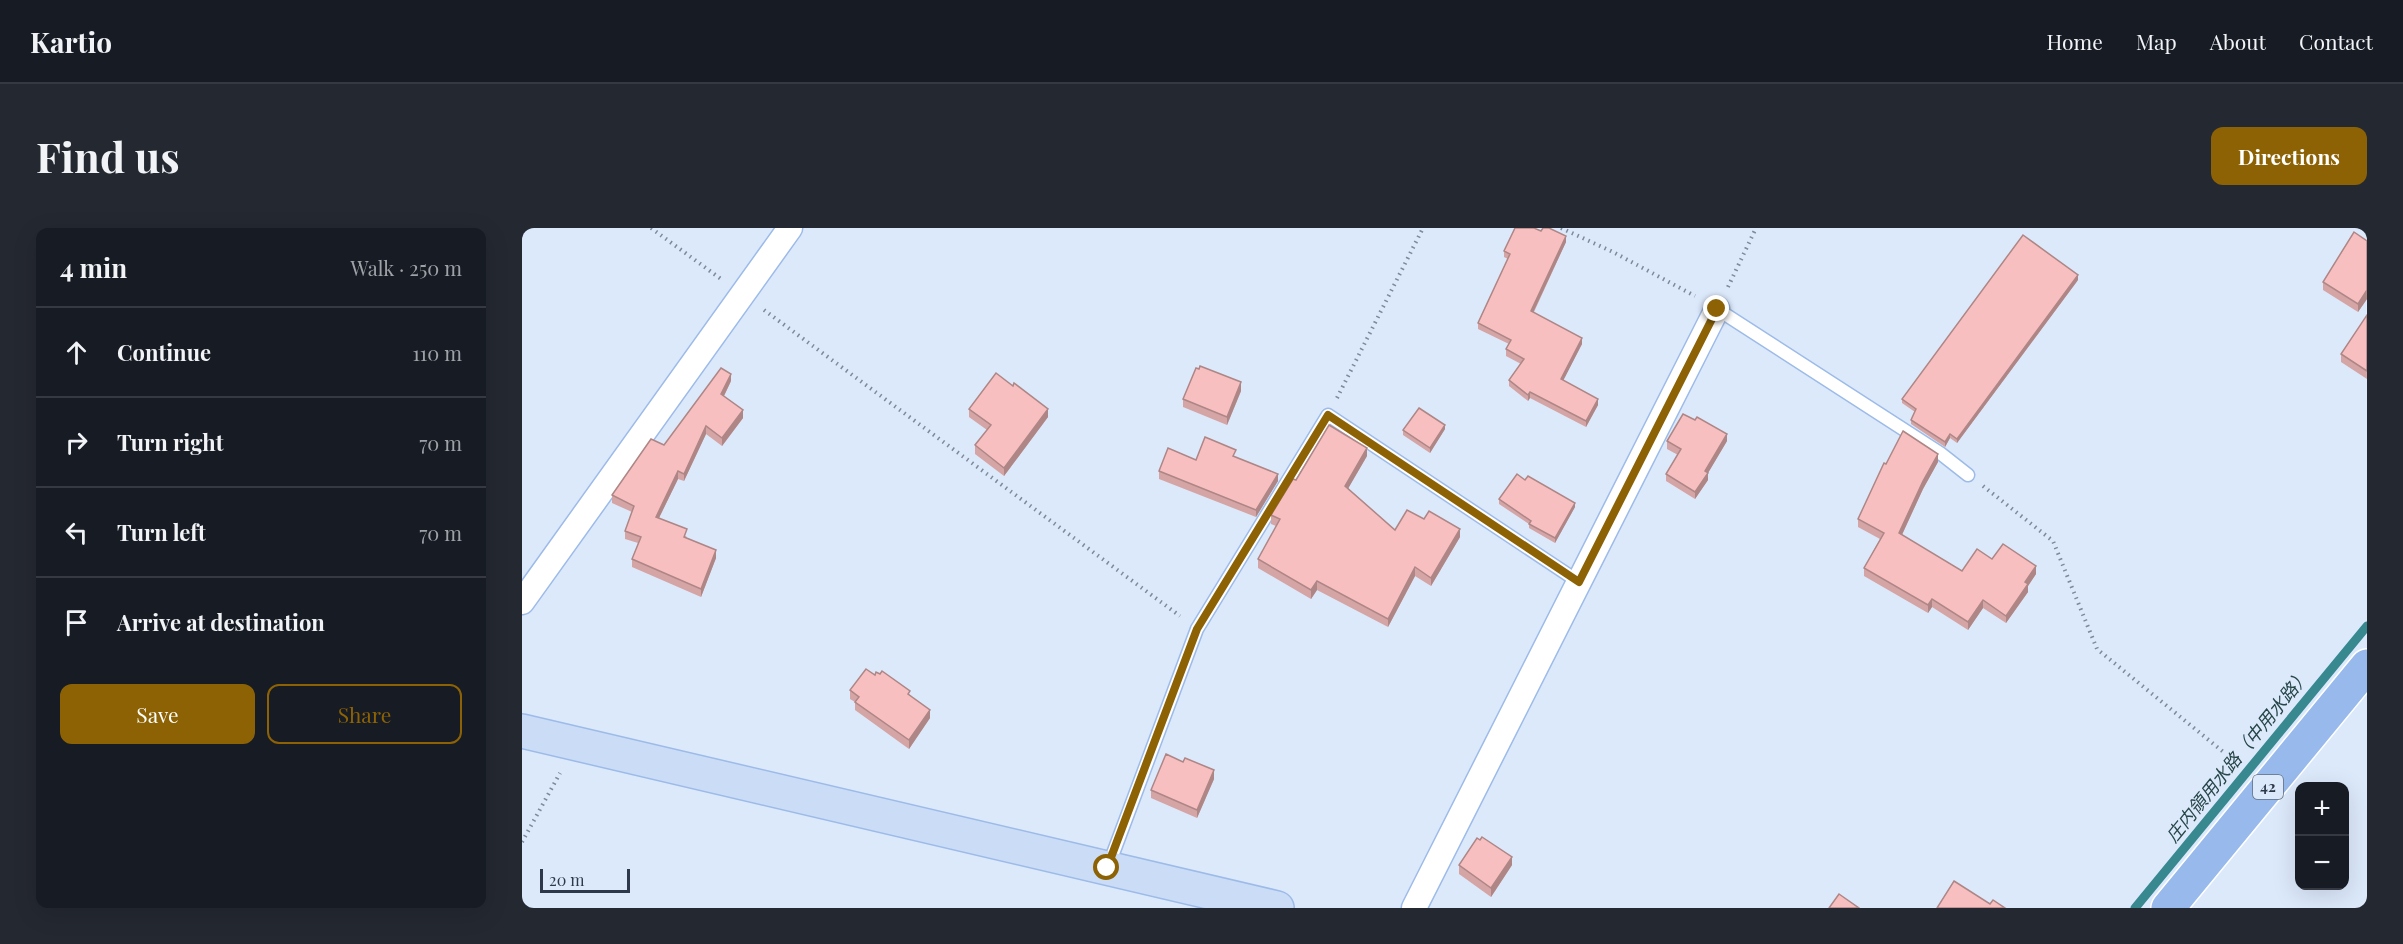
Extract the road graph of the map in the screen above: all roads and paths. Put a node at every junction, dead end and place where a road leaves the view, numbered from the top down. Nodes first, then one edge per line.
1 (651, 228) edge
2 (790, 228) edge
3 (1423, 228) edge
4 (1561, 228) edge
5 (1756, 228) edge
6 (742, 294) junction
7 (1717, 309) junction
8 (1328, 415) junction
9 (1968, 475) joint
10 (1579, 582) junction
11 (522, 602) edge
12 (1197, 629) junction
13 (2367, 666) edge
14 (522, 731) edge
15 (576, 743) junction
16 (2232, 759) dead end
17 (522, 842) edge
18 (1107, 868) junction
19 (1277, 908) edge
20 (1414, 908) edge
21 (2168, 908) edge

1 - 6 path
2 - 6 street
3 - 8 path
4 - 7 path
5 - 7 path
6 - 11 street
6 - 12 path
7 - 9 lane
7 - 10 street
8 - 10 lane
8 - 12 lane
9 - 16 path
10 - 20 street
12 - 18 lane
13 - 21 main road, 42
14 - 15 street
15 - 17 path
15 - 18 street
18 - 19 street

